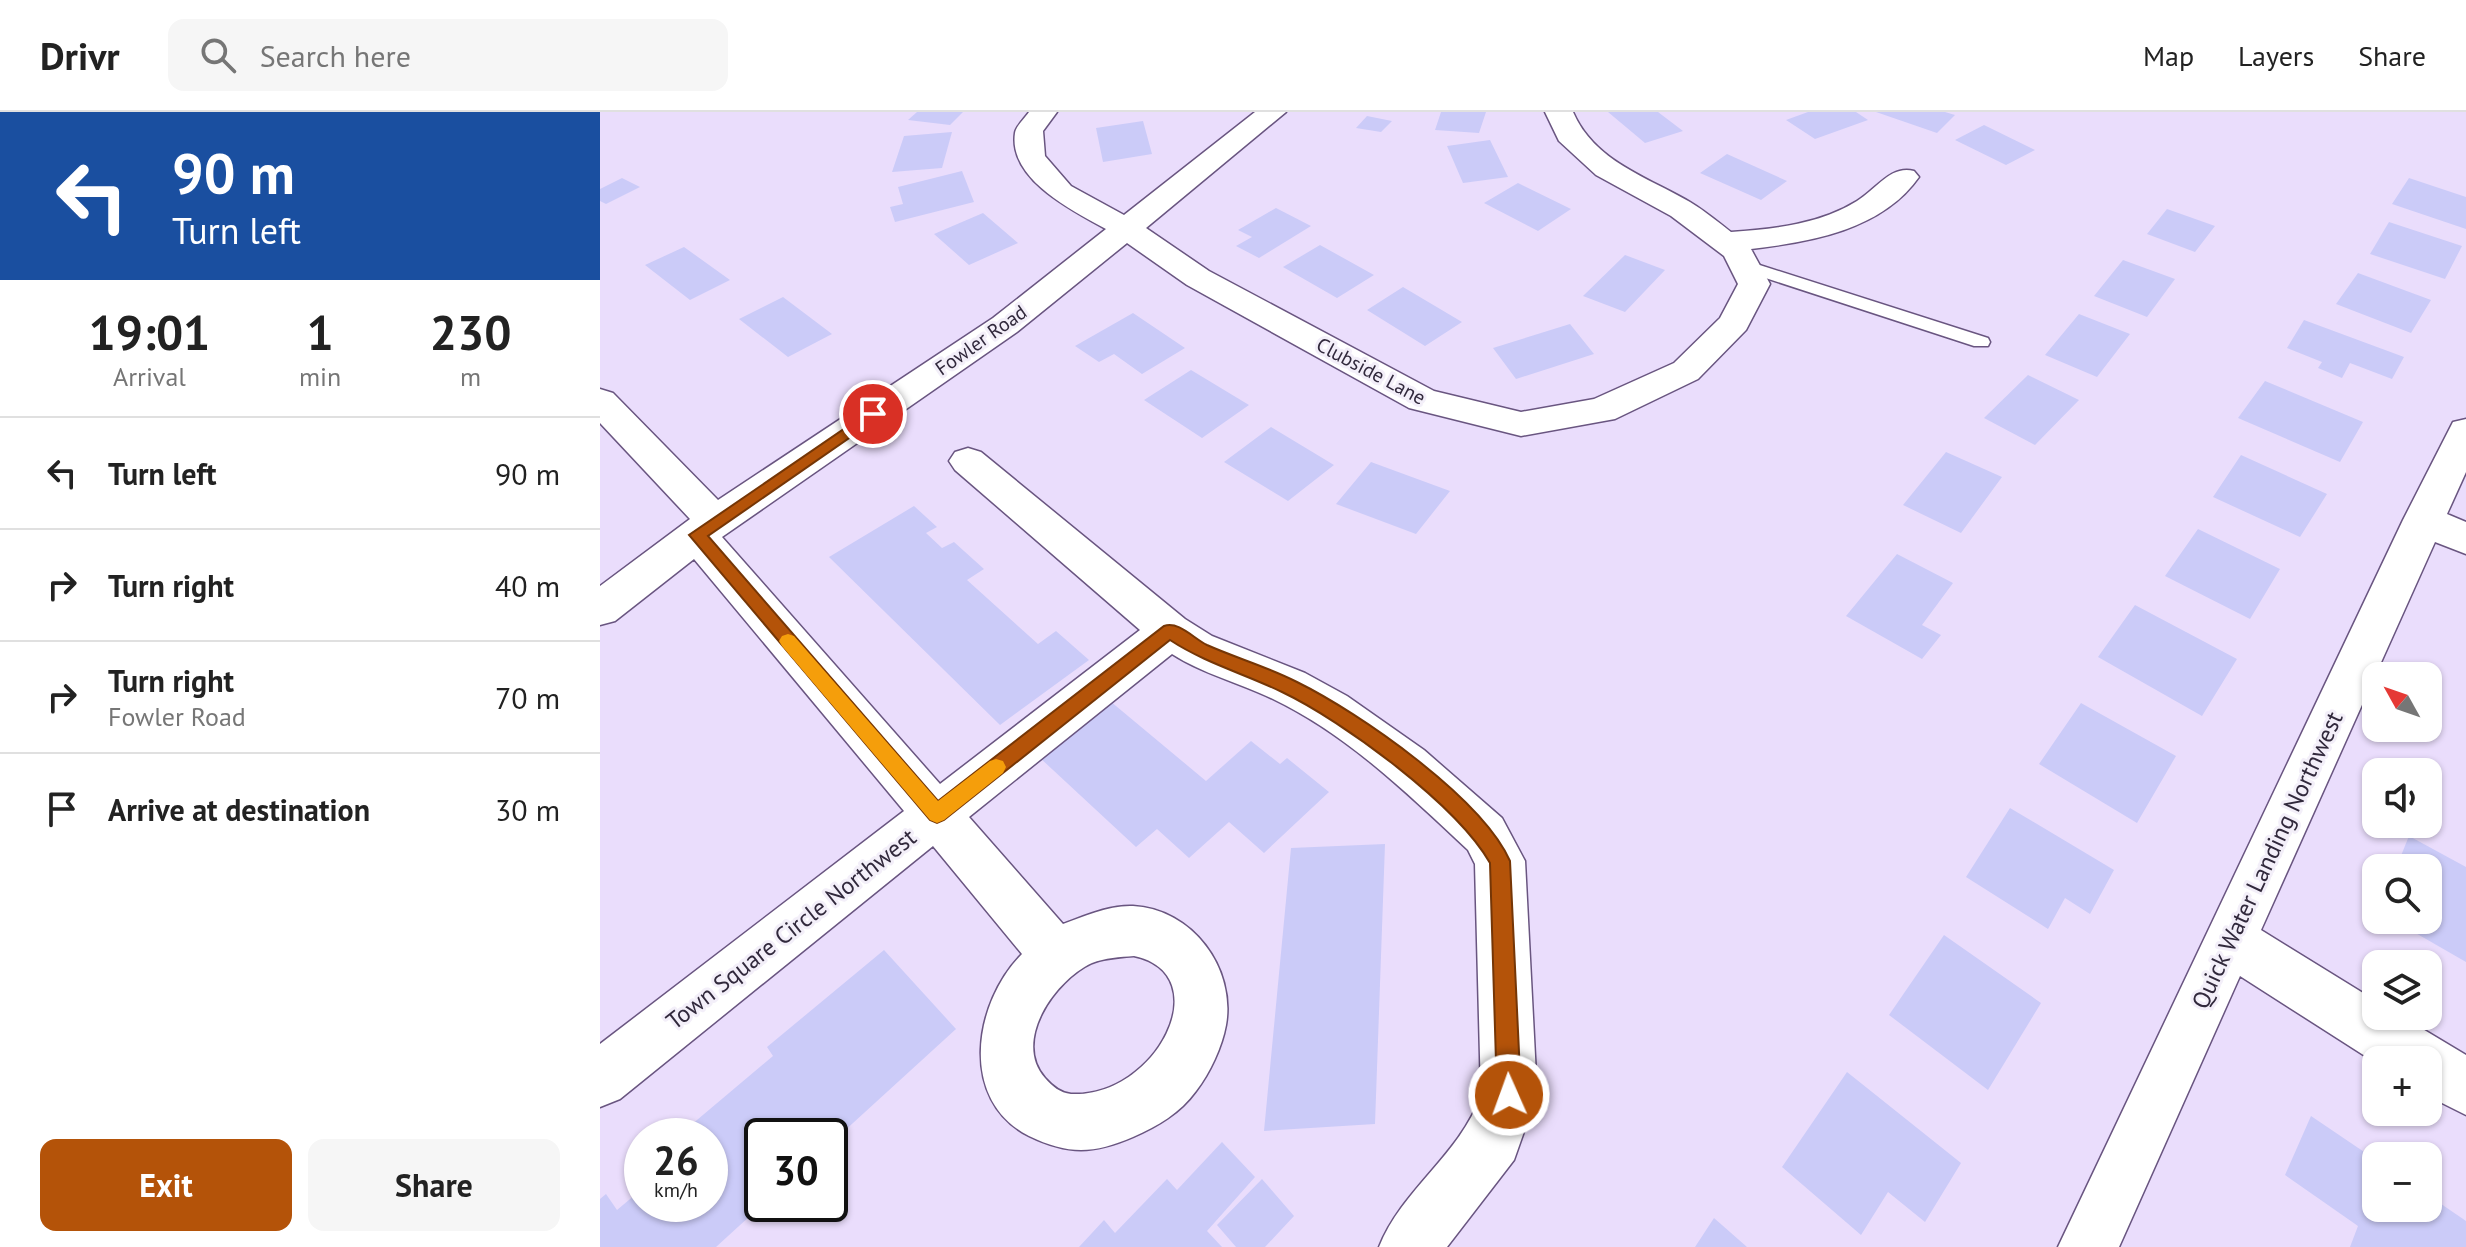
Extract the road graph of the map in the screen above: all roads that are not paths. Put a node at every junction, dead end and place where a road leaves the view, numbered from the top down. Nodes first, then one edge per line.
1 (1043, 112) edge
2 (1272, 112) edge
3 (1559, 112) edge
4 (1904, 177) dead end
5 (1127, 229) junction
6 (1734, 254) junction
7 (1981, 342) dead end
8 (600, 401) edge
9 (2466, 431) edge
10 (968, 461) dead end
11 (706, 528) junction
12 (2445, 530) edge
13 (600, 609) edge
14 (1170, 631) junction
15 (937, 814) junction
16 (2231, 941) junction
17 (1057, 956) dead end
18 (2400, 1046) edge
19 (2442, 1072) edge
20 (600, 1079) edge
21 (2466, 1087) edge
22 (1409, 1247) edge
23 (2088, 1247) edge

1 - 5 street
2 - 5 street, Fowler Road
3 - 6 street
4 - 6 street
5 - 6 street, Clubside Lane
5 - 11 street, Fowler Road
6 - 7 lane
8 - 11 street
9 - 12 street, Quick Water Landing Northwest
10 - 14 street
11 - 13 street, Fowler Road
11 - 15 street
12 - 16 street, Quick Water Landing Northwest
14 - 15 street, Town Square Circle Northwest
14 - 22 street
15 - 17 street
15 - 20 street, Town Square Circle Northwest
16 - 18 street
16 - 23 street, Quick Water Landing Northwest
19 - 21 street

